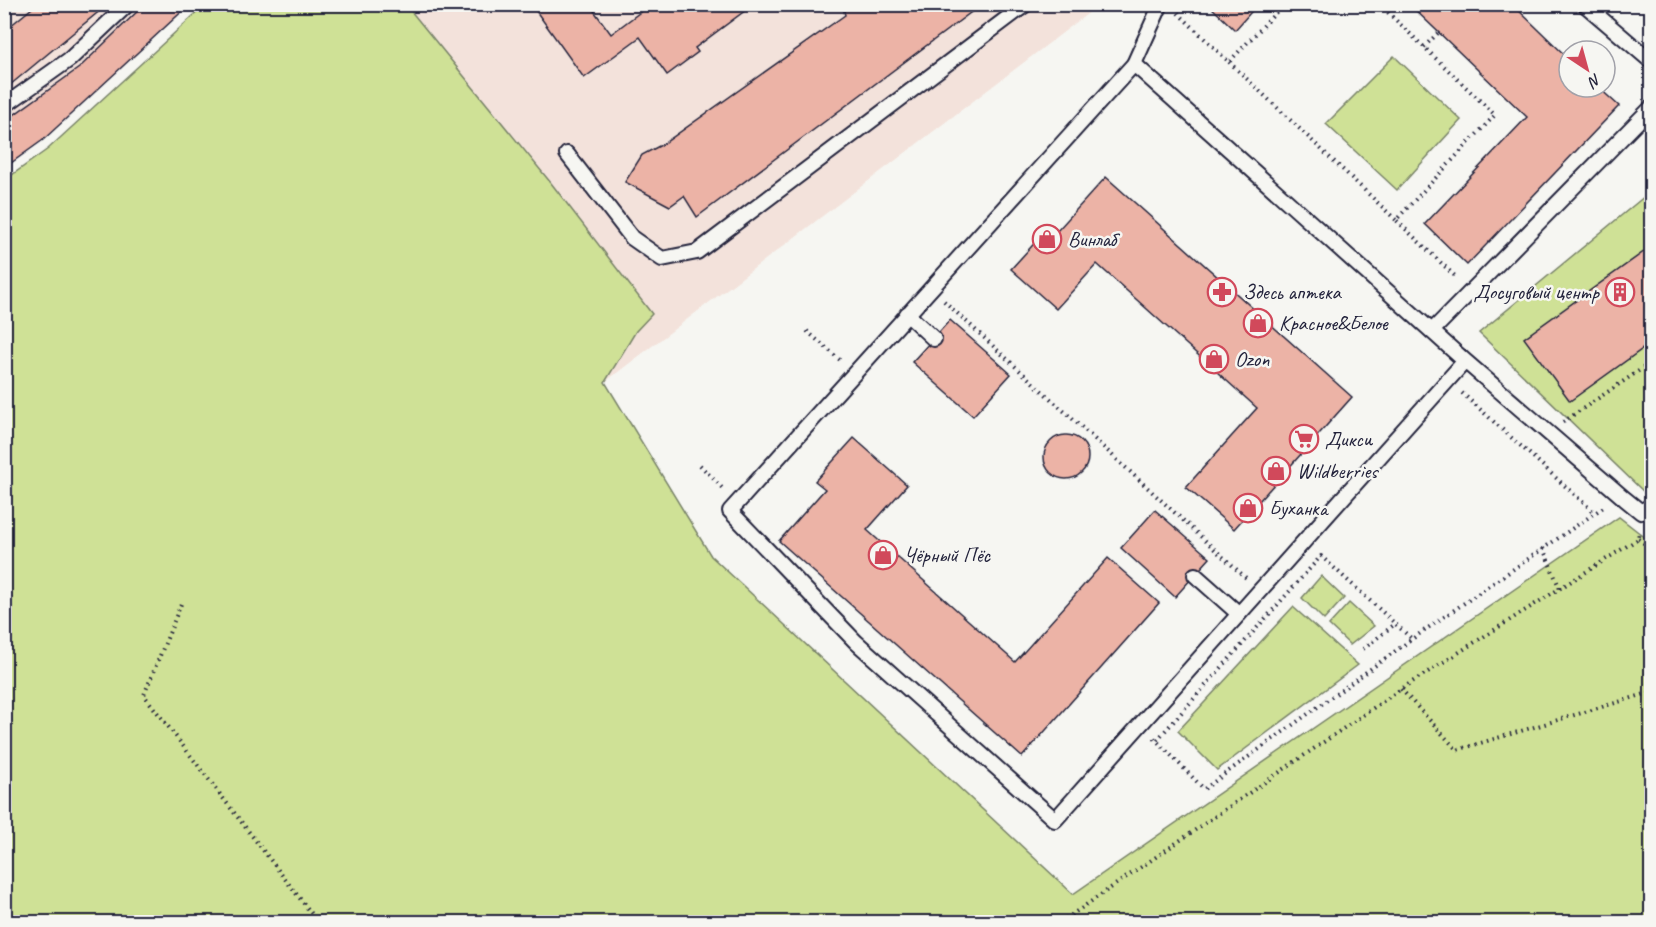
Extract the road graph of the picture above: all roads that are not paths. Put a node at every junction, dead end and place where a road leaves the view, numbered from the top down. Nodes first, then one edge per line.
1 (128, 4) edge
2 (1026, 4) edge
3 (1161, 4) edge
4 (1584, 4) edge
5 (1652, 62) edge
6 (1134, 64) junction
7 (4, 106) edge
8 (1652, 107) edge
9 (567, 154) dead end
10 (907, 314) junction
11 (1432, 331) junction
12 (934, 339) dead end
13 (1465, 361) junction
14 (1646, 508) edge
15 (1195, 575) dead end
16 (1239, 614) junction

1 - 7 lane
2 - 9 lane
3 - 6 lane
4 - 5 lane
6 - 10 lane
6 - 11 lane
8 - 11 lane
10 - 12 lane
10 - 16 lane
11 - 13 lane
13 - 14 lane
13 - 16 lane
15 - 16 lane

